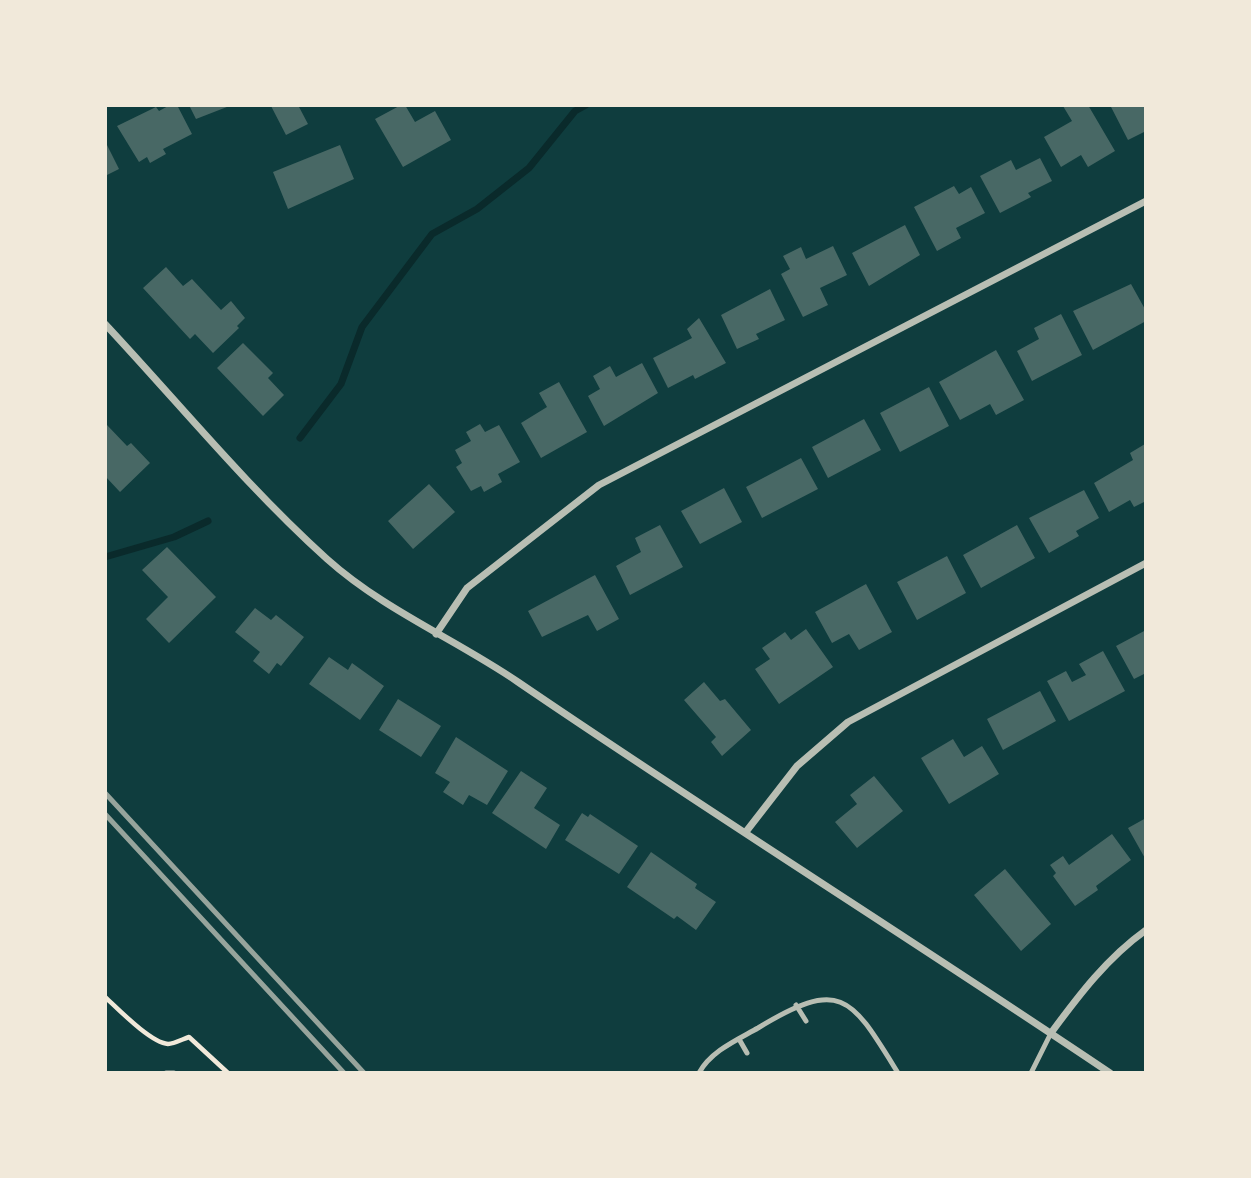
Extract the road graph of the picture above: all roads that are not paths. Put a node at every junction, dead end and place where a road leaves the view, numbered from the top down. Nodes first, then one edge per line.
1 (1146, 201) edge
2 (105, 324) edge
3 (1146, 563) edge
4 (436, 634) junction
5 (745, 833) junction
6 (1146, 930) edge
7 (796, 1005) junction
8 (806, 1021) dead end
9 (1051, 1033) junction
10 (739, 1039) junction
11 (747, 1053) dead end
12 (166, 1073) edge
13 (174, 1073) edge
14 (699, 1073) edge
15 (898, 1073) edge
16 (1031, 1073) edge
17 (1110, 1073) edge

1 - 4 street
2 - 4 street
3 - 5 street
4 - 5 street
5 - 9 street
6 - 9 street
7 - 8 lane
7 - 10 lane
7 - 15 lane
9 - 16 lane
9 - 17 street
10 - 11 lane
10 - 14 lane
12 - 13 lane

